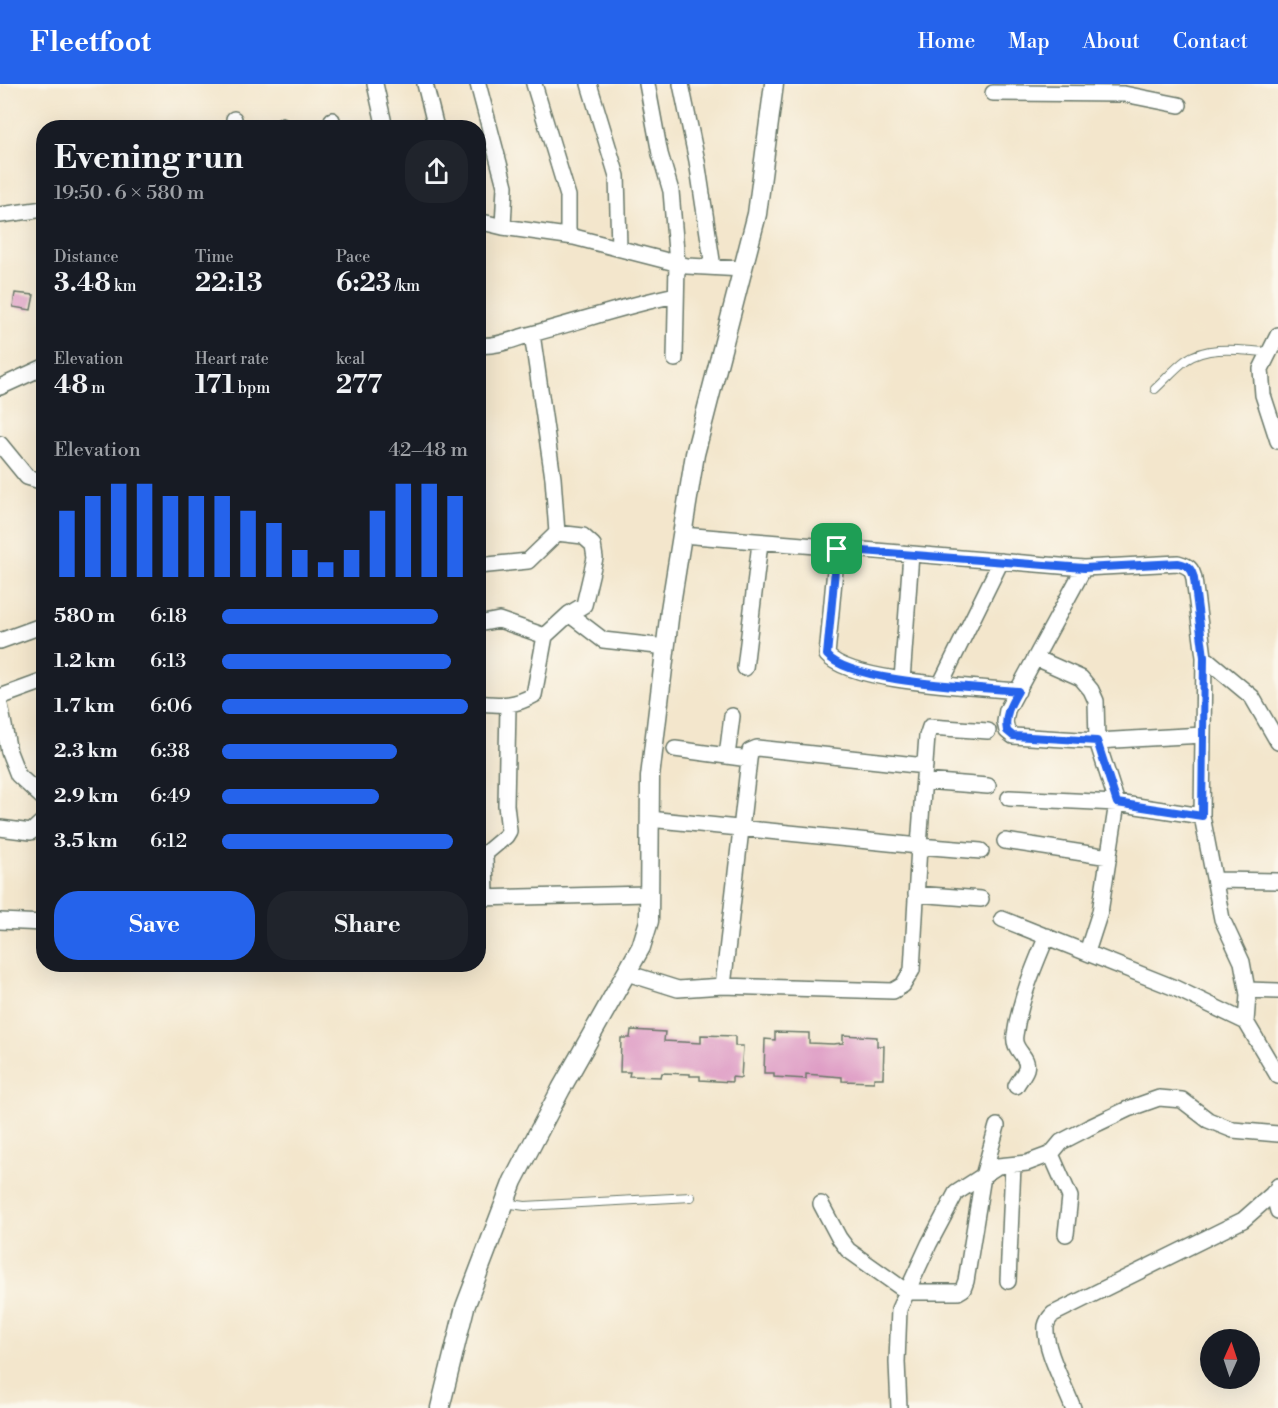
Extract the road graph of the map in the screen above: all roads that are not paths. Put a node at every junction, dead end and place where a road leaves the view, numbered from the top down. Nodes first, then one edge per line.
1 (375, 84) edge
2 (425, 84) edge
3 (478, 84) edge
4 (534, 84) edge
5 (589, 84) edge
6 (647, 84) edge
7 (681, 84) edge
8 (774, 84) edge
9 (1060, 89) edge
10 (993, 93) dead end
11 (1179, 105) dead end
12 (384, 120) edge
13 (434, 120) edge
14 (36, 208) edge
15 (2, 210) edge
16 (486, 223) edge
17 (503, 227) junction
18 (568, 236) junction
19 (619, 248) junction
20 (677, 263) junction
21 (713, 267) junction
22 (743, 269) junction
23 (676, 295) junction
24 (532, 334) junction
25 (1278, 334) edge
26 (486, 345) edge
27 (1269, 352) junction
28 (675, 359) dead end
29 (36, 371) edge
30 (0, 387) edge
31 (1155, 389) dead end
32 (1278, 441) edge
33 (0, 444) edge
34 (36, 480) edge
35 (557, 533) junction
36 (682, 535) junction
37 (760, 543) junction
38 (837, 549) junction
39 (911, 554) junction
40 (1001, 561) junction
41 (486, 565) edge
42 (1084, 568) junction
43 (569, 614) junction
44 (486, 622) edge
45 (36, 628) edge
46 (545, 636) junction
47 (0, 641) edge
48 (666, 647) junction
49 (1204, 657) junction
50 (1036, 658) junction
51 (745, 668) dead end
52 (902, 680) junction
53 (941, 683) junction
54 (36, 684) edge
55 (1018, 691) junction
56 (0, 697) edge
57 (486, 704) edge
58 (0, 705) edge
59 (508, 706) junction
60 (732, 716) dead end
61 (988, 731) dead end
62 (1203, 735) junction
63 (1097, 741) junction
64 (1278, 742) edge
65 (675, 748) dead end
66 (728, 756) junction
67 (749, 759) junction
68 (924, 774) junction
69 (988, 786) dead end
70 (36, 792) edge
71 (1009, 798) dead end
72 (1117, 803) junction
73 (1202, 816) junction
74 (649, 819) junction
75 (36, 827) edge
76 (0, 828) edge
77 (741, 828) junction
78 (1005, 841) dead end
79 (919, 846) junction
80 (981, 851) dead end
81 (486, 855) edge
82 (1110, 857) junction
83 (1215, 880) junction
84 (1278, 881) edge
85 (648, 894) junction
86 (916, 894) junction
87 (486, 898) edge
88 (981, 899) dead end
89 (1002, 920) dead end
90 (0, 921) edge
91 (36, 923) edge
92 (1047, 936) junction
93 (1087, 952) junction
94 (627, 973) junction
95 (723, 987) junction
96 (1247, 990) junction
97 (1278, 991) edge
98 (1246, 1022) junction
99 (1278, 1076) edge
100 (1016, 1086) dead end
101 (997, 1126) dead end
102 (1278, 1134) edge
103 (1051, 1154) junction
104 (1013, 1165) junction
105 (983, 1176) junction
106 (1276, 1189) edge
107 (691, 1197) dead end
108 (505, 1203) junction
109 (821, 1204) dead end
110 (1278, 1211) edge
111 (1066, 1234) dead end
112 (1008, 1281) dead end
113 (907, 1292) junction
114 (440, 1408) edge
115 (899, 1408) edge
116 (1073, 1408) edge

1 - 12 street
2 - 13 street
3 - 17 street
4 - 18 street
5 - 19 street
6 - 20 street
7 - 21 street
8 - 22 street
9 - 10 street
9 - 11 street
14 - 15 street
16 - 17 street
17 - 18 street
18 - 19 street
19 - 20 street
20 - 21 street
20 - 23 street
21 - 22 street
22 - 36 street
23 - 24 street
23 - 28 street
24 - 26 street
24 - 35 street
25 - 27 street
27 - 31 lane
27 - 32 street
29 - 30 street
33 - 34 street
35 - 41 street
35 - 43 street
36 - 37 street
36 - 48 street
37 - 38 street
37 - 51 street
38 - 39 street
38 - 52 street
39 - 40 street
39 - 52 street
40 - 42 street
40 - 53 street
42 - 49 street
42 - 50 street
43 - 46 street
43 - 48 street
44 - 46 street
45 - 47 street
46 - 59 street
48 - 74 street
49 - 62 street
49 - 64 street
50 - 55 street
50 - 63 street
52 - 53 street
53 - 55 street
54 - 56 street
55 - 63 street
57 - 59 street
58 - 70 street
59 - 81 street
60 - 66 street
61 - 68 street
62 - 63 street
62 - 73 street
63 - 72 street
65 - 66 street
66 - 67 street
67 - 68 street
67 - 77 street
68 - 69 street
68 - 79 street
71 - 72 street
72 - 73 street
72 - 82 street
73 - 83 street
74 - 77 street
74 - 85 street
75 - 76 street
77 - 79 street
77 - 95 street
78 - 82 street
79 - 80 street
79 - 86 street
82 - 93 street
83 - 84 street
83 - 96 street
85 - 87 street
85 - 94 street
86 - 88 street
86 - 95 street
89 - 92 street
90 - 91 street
92 - 93 street
92 - 100 street
93 - 98 street
94 - 95 street
94 - 108 street
96 - 97 street
96 - 98 street
98 - 99 street
101 - 105 street
102 - 103 street
103 - 104 street
103 - 111 street
104 - 105 street
104 - 112 street
105 - 113 street
105 - 113 street
106 - 110 street
106 - 116 street
107 - 108 lane
108 - 114 street
109 - 113 street
113 - 115 street

